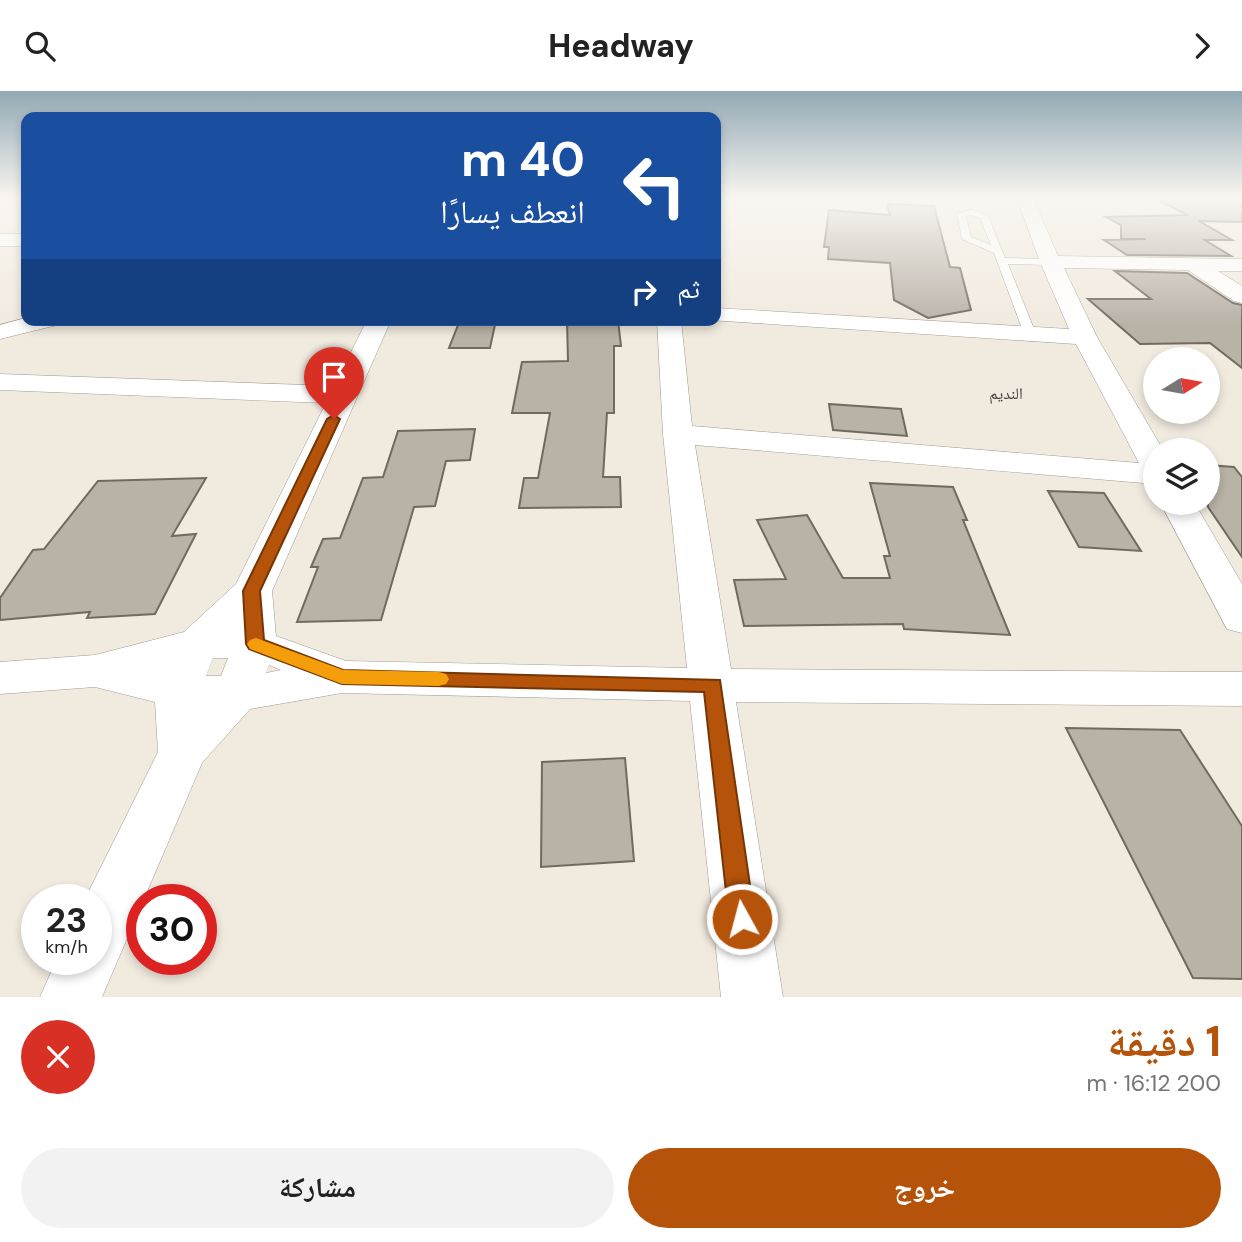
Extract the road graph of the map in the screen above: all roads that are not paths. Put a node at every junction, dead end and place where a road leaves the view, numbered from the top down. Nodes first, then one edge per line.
1 (969, 240) edge
2 (992, 240) edge
3 (1041, 240) edge
4 (998, 256) junction
5 (1050, 263) junction
6 (1194, 265) junction
7 (1242, 265) edge
8 (1242, 296) edge
9 (721, 315) edge
10 (24, 326) edge
11 (376, 326) edge
12 (669, 326) edge
13 (0, 332) edge
14 (1030, 334) junction
15 (1085, 337) junction
16 (0, 382) edge
17 (345, 395) junction
18 (678, 434) junction
19 (1143, 441) edge
20 (1143, 473) edge
21 (1184, 515) edge
22 (252, 591) junction
23 (1242, 619) edge
24 (198, 643) junction
25 (255, 644) junction
26 (95, 671) junction
27 (342, 677) junction
28 (0, 678) edge
29 (713, 685) junction
30 (1242, 689) edge
31 (177, 691) junction
32 (236, 694) junction
33 (182, 753) junction
34 (112, 906) edge
35 (81, 975) edge
36 (71, 997) edge
37 (752, 997) edge

1 - 4 lane
2 - 4 lane
3 - 5 street
4 - 5 lane
4 - 14 lane
5 - 6 street
5 - 15 street
6 - 7 street
6 - 8 street
9 - 14 street
10 - 13 street
11 - 17 street
12 - 18 street
14 - 15 street
15 - 19 street
16 - 17 street
17 - 22 street
18 - 20 street
18 - 29 street
21 - 23 street
22 - 24 street
22 - 25 street
24 - 25 street
24 - 26 street
24 - 31 street
25 - 27 street
25 - 32 street
26 - 28 street
26 - 31 street
27 - 29 street
27 - 32 street
29 - 30 street
29 - 37 street
31 - 32 street
31 - 33 street
32 - 33 street
33 - 34 street
35 - 36 street

